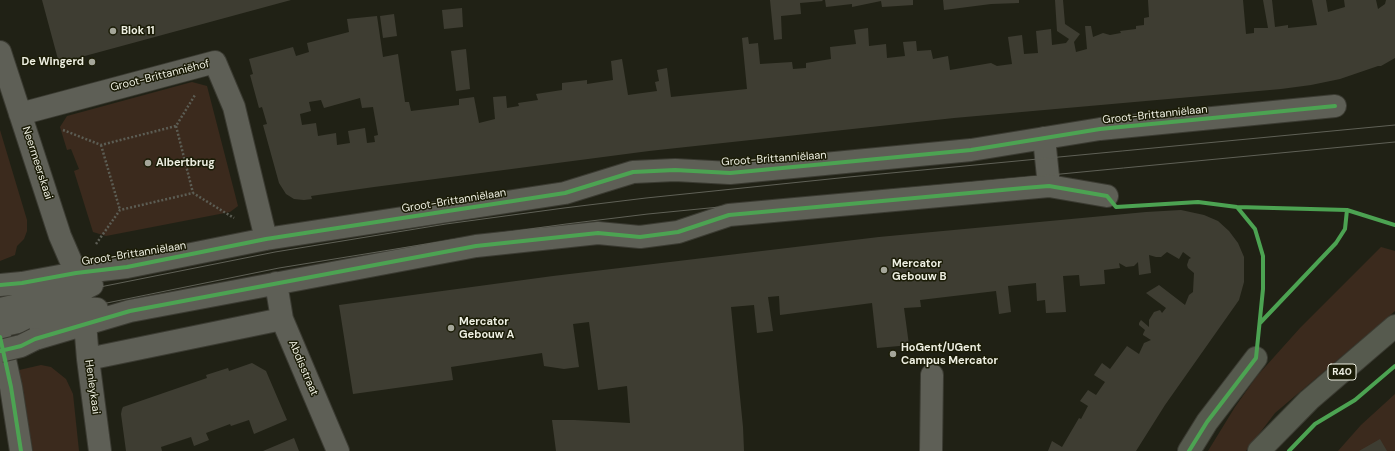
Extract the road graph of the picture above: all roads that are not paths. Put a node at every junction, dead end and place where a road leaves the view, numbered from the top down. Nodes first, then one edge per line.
1 (0, 52) edge
2 (1335, 106) dead end
3 (20, 114) junction
4 (1044, 138) junction
5 (1050, 186) junction
6 (1107, 196) dead end
7 (266, 239) junction
8 (276, 283) junction
9 (0, 285) edge
10 (81, 299) junction
11 (0, 309) edge
12 (28, 311) junction
13 (282, 319) junction
14 (0, 326) edge
15 (1395, 326) edge
16 (0, 337) edge
17 (0, 351) edge
18 (88, 358) junction
19 (1256, 358) dead end
20 (932, 375) dead end
21 (21, 451) edge
22 (100, 451) edge
23 (338, 451) edge
24 (931, 451) edge
25 (1189, 451) edge
26 (1259, 451) edge

1 - 3 street, Neermeerskaai
2 - 4 street, Groot-Brittanniëlaan
3 - 7 street, Groot-Brittanniëhof
3 - 10 street, Neermeerskaai
4 - 5 street
4 - 7 street, Groot-Brittanniëlaan
5 - 6 street
5 - 8 street
7 - 10 street, Groot-Brittanniëlaan
8 - 10 street
8 - 13 street, Abdisstraat
9 - 12 street
10 - 12 street
10 - 12 street
10 - 18 street, Henleykaai
11 - 12 street
12 - 14 street
12 - 17 street, bridge
13 - 18 street
13 - 23 street, Abdisstraat
15 - 26 main road, R40
16 - 21 street
18 - 22 street, Henleykaai
19 - 25 main road
20 - 24 street

